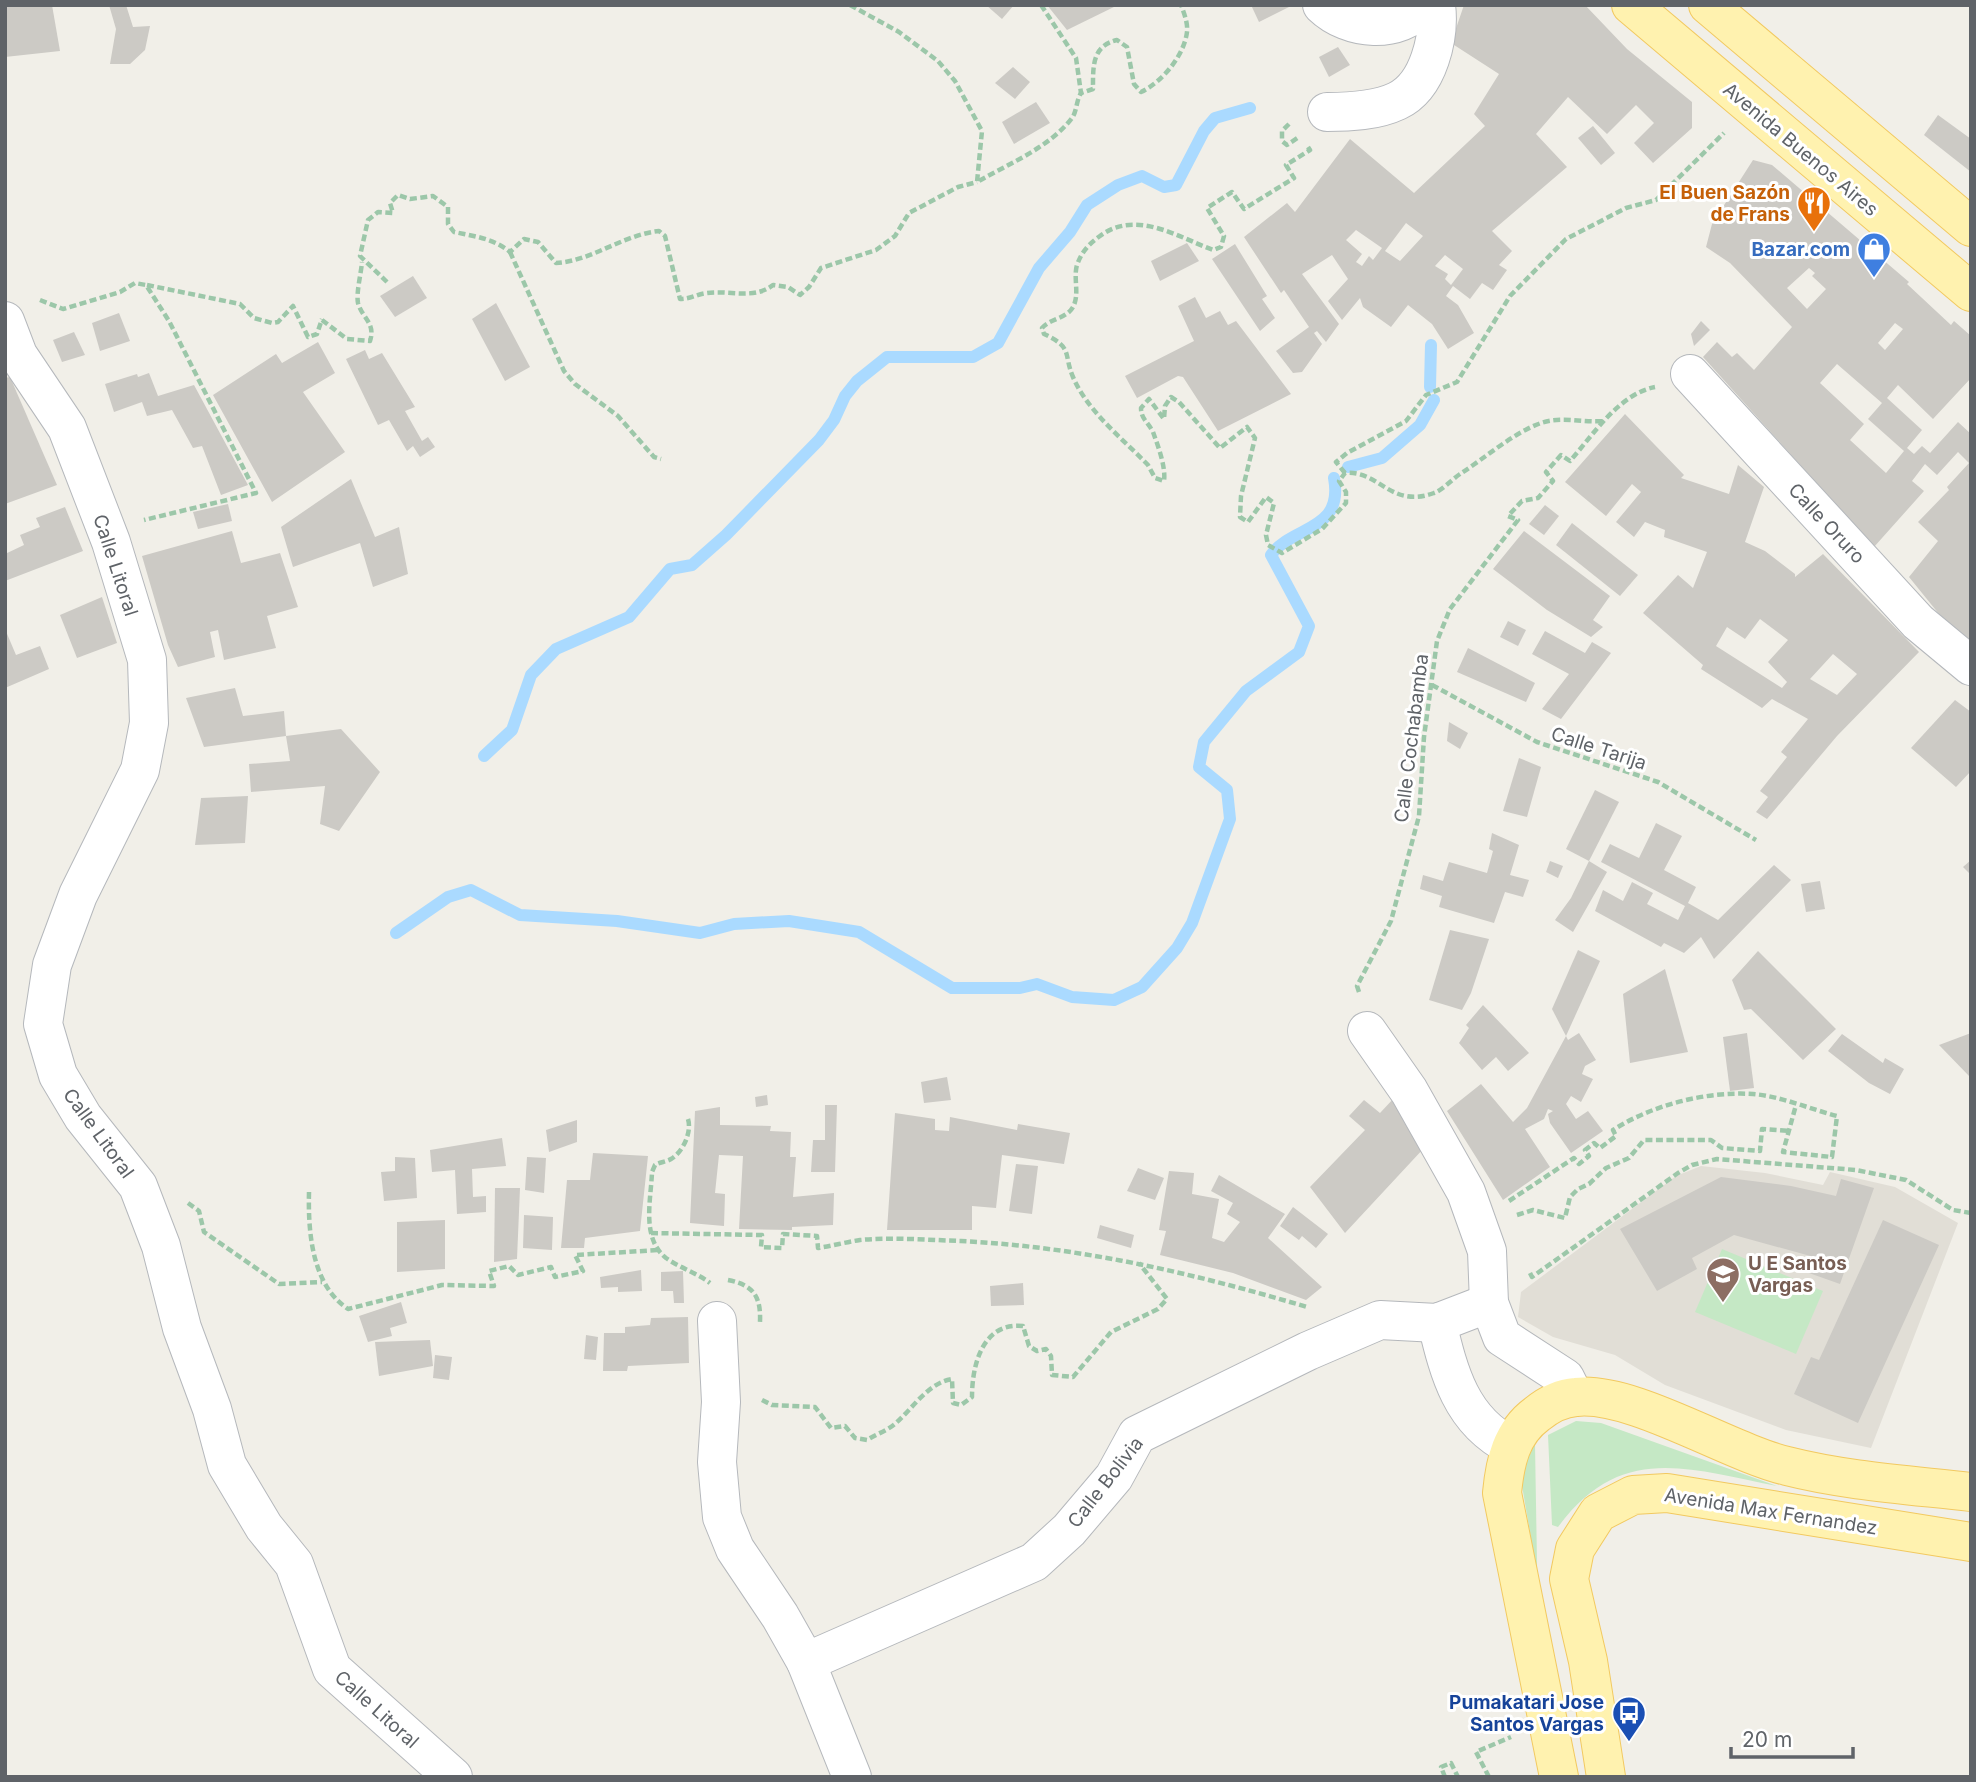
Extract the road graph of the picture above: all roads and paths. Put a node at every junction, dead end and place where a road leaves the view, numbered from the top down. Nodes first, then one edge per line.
1 (850, 5) edge
2 (1041, 5) edge
3 (1181, 5) edge
4 (1322, 5) edge
5 (1424, 5) edge
6 (1436, 5) edge
7 (1631, 5) edge
8 (1708, 5) edge
9 (1081, 93) junction
10 (1748, 107) junction
11 (1327, 112) dead end
12 (1291, 142) dead end
13 (977, 183) junction
14 (1971, 227) edge
15 (510, 252) junction
16 (362, 259) junction
17 (387, 282) dead end
18 (146, 285) junction
19 (1971, 292) edge
20 (63, 309) dead end
21 (5, 321) edge
22 (1690, 374) joint
23 (1605, 421) junction
24 (661, 459) dead end
25 (1345, 473) junction
26 (106, 530) junction
27 (1971, 666) edge
28 (1432, 685) junction
29 (1756, 840) dead end
30 (1367, 1031) joint
31 (1796, 1105) junction
32 (688, 1119) dead end
33 (1789, 1132) junction
34 (309, 1192) dead end
35 (1508, 1202) dead end
36 (147, 1209) junction
37 (1971, 1213) edge
38 (1509, 1219) dead end
39 (651, 1233) junction
40 (659, 1250) junction
41 (1139, 1263) junction
42 (1526, 1264) dead end
43 (322, 1282) junction
44 (1489, 1303) junction
45 (717, 1321) dead end
46 (1437, 1323) junction
47 (760, 1331) dead end
48 (1348, 1333) junction
49 (761, 1394) dead end
50 (1574, 1396) junction
51 (1511, 1446) junction
52 (1971, 1492) edge
53 (1971, 1542) edge
54 (806, 1662) junction
55 (1517, 1747) dead end
56 (453, 1777) edge
57 (852, 1777) edge
58 (1445, 1777) edge
59 (1458, 1777) edge
60 (1489, 1777) edge
61 (1559, 1777) edge
62 (1606, 1777) edge

1 - 13 path
2 - 9 path
3 - 9 path
4 - 5 street
6 - 11 street
7 - 10 main road, Avenida Buenos Aires
8 - 14 main road
9 - 13 path
10 - 19 main road, Avenida Buenos Aires
10 - 25 path
12 - 25 path
13 - 15 path
15 - 16 path
15 - 24 path
16 - 17 path
16 - 18 path
18 - 20 path
18 - 26 path
21 - 26 street, Calle Litoral
22 - 23 path, Calle Cochabamba
22 - 27 street, Calle Oruro
23 - 25 path
23 - 28 path, Calle Cochabamba
26 - 36 street, Calle Litoral
28 - 29 path, Calle Tarija
28 - 30 path, Calle Cochabamba
30 - 44 street
31 - 33 path
31 - 33 path
31 - 35 path
32 - 39 path
33 - 38 path
34 - 43 path
36 - 43 path
36 - 56 street, Calle Litoral
37 - 42 path
39 - 40 path
39 - 41 path
40 - 43 path
40 - 47 path
41 - 48 path
41 - 49 path
44 - 46 street, Calle Bolivia
44 - 50 street
45 - 54 street
46 - 48 street, Calle Bolivia
46 - 51 street
48 - 54 street, Calle Bolivia
50 - 51 main road
50 - 52 main road
51 - 61 main road
53 - 62 main road, Avenida Max Fernandez
54 - 57 street
55 - 60 path
58 - 59 path

